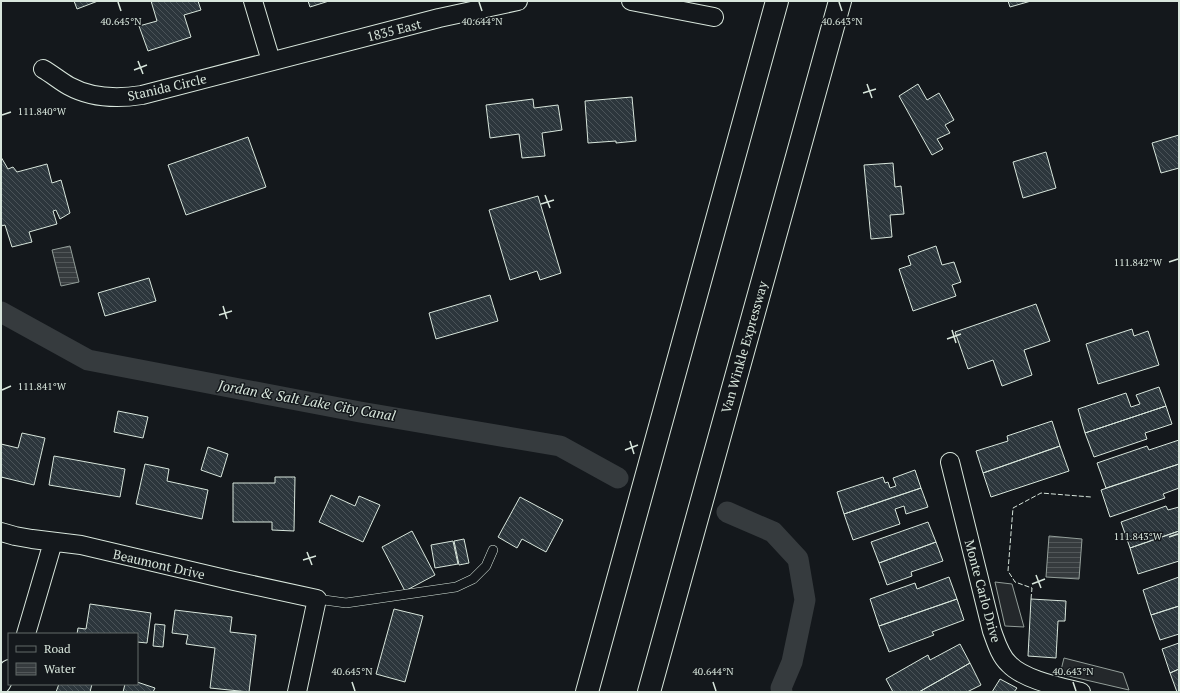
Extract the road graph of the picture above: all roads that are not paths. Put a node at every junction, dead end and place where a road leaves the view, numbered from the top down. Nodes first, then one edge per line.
1 (253, 1) edge
2 (518, 1) edge
3 (631, 1) edge
4 (777, 1) edge
5 (840, 1) edge
6 (714, 17) dead end
7 (271, 62) junction
8 (43, 69) dead end
9 (950, 462) dead end
10 (1, 532) edge
11 (53, 542) junction
12 (493, 550) dead end
13 (316, 599) junction
14 (26, 633) edge
15 (8, 671) edge
16 (1, 684) edge
17 (297, 692) edge
18 (587, 692) edge
19 (649, 692) edge
20 (1081, 692) edge

1 - 7 street
2 - 7 street, 1835 East
3 - 6 street
4 - 18 main road
5 - 19 main road, Van Winkle Expressway
7 - 8 street, Stanida Circle
9 - 20 street, Monte Carlo Drive
10 - 11 street, Beaumont Drive
11 - 13 street, Beaumont Drive
11 - 14 street
12 - 13 lane
13 - 17 street
15 - 16 street

